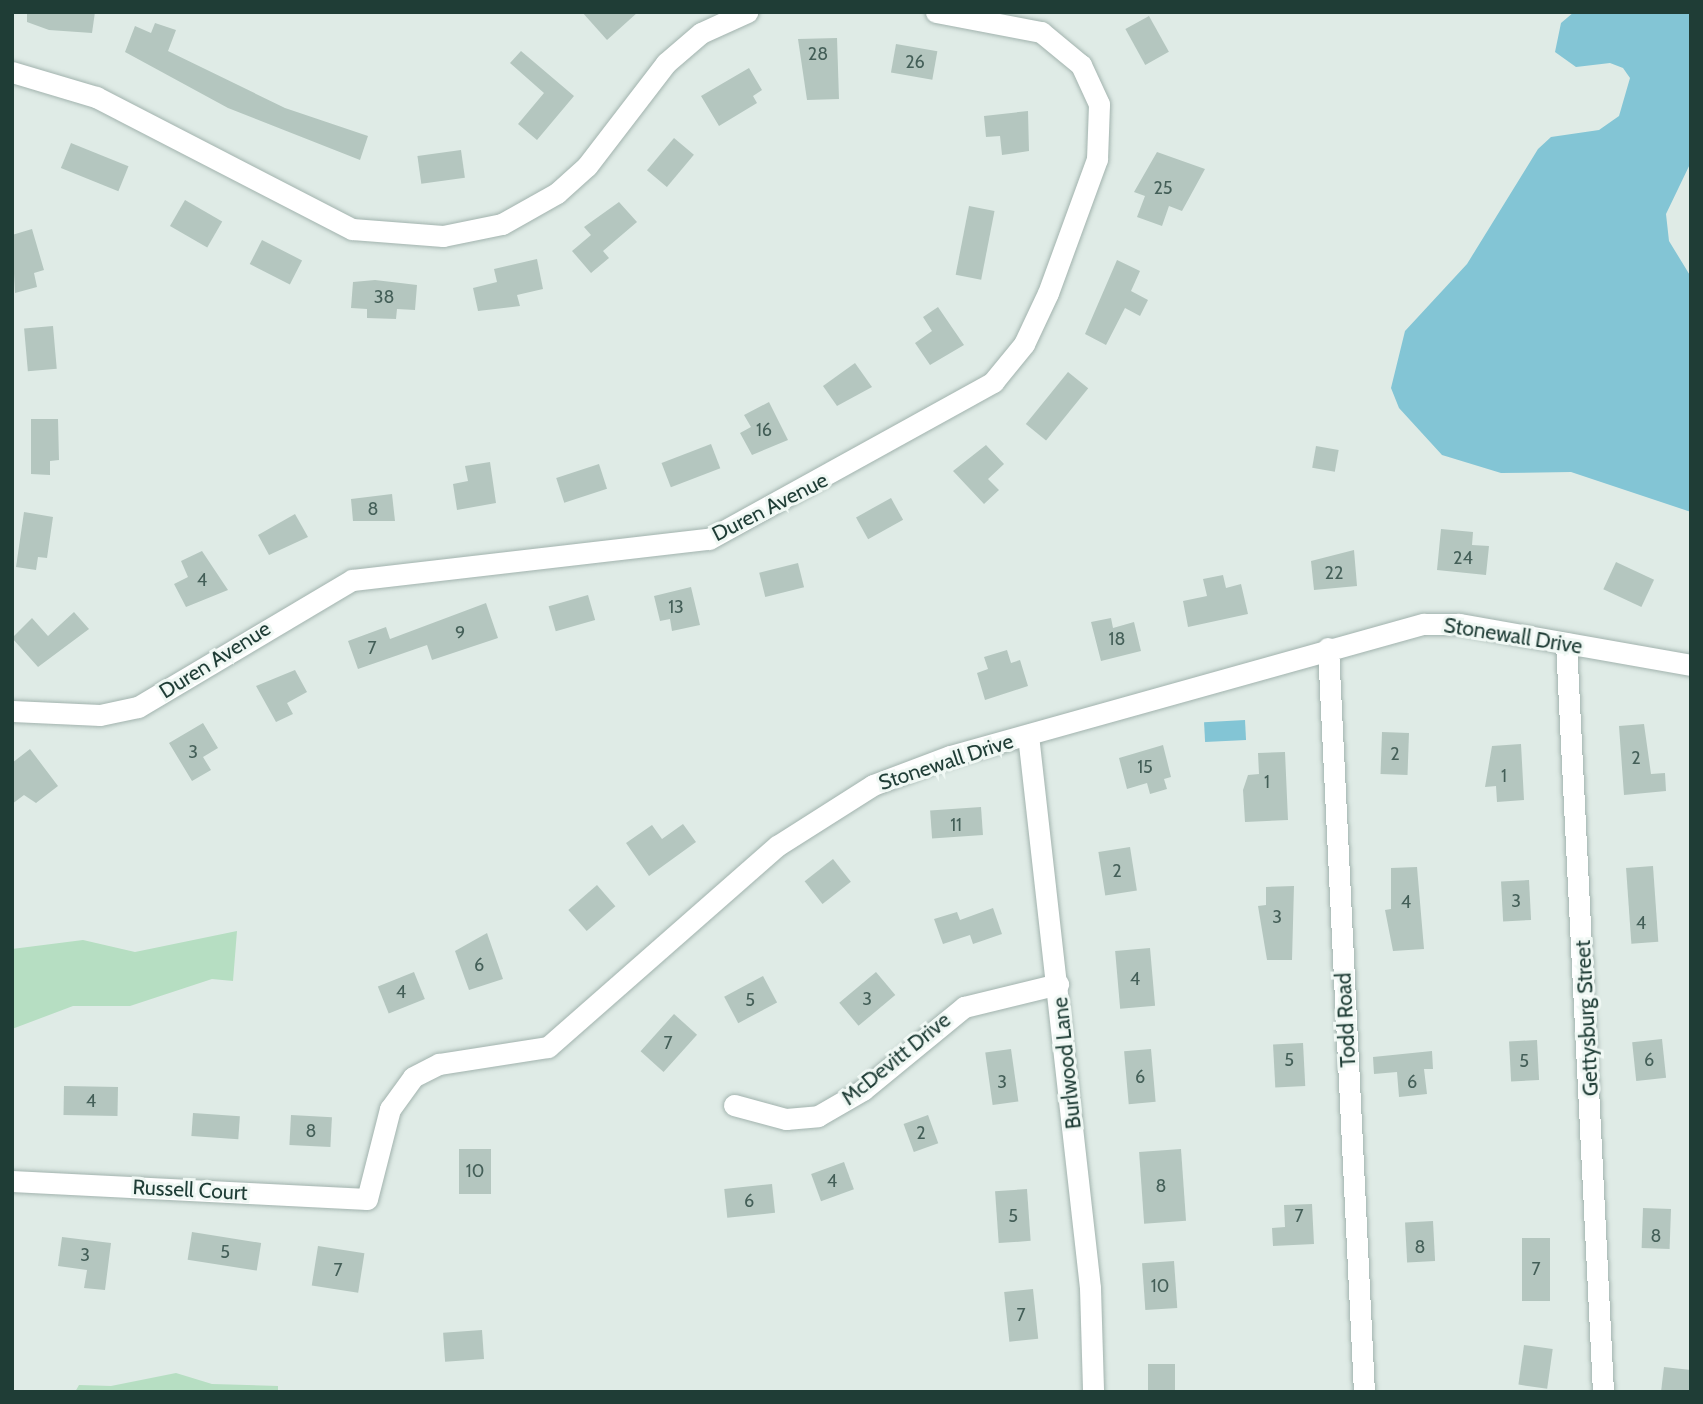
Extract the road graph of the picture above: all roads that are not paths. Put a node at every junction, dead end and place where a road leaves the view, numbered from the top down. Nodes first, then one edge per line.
1 (747, 12) edge
2 (936, 12) edge
3 (12, 72) edge
4 (1566, 643) junction
5 (1328, 648) junction
6 (1691, 665) edge
7 (12, 711) edge
8 (1028, 735) junction
9 (1058, 984) junction
10 (734, 1105) dead end
11 (12, 1181) edge
12 (367, 1199) joint
13 (1093, 1392) edge
14 (1364, 1392) edge
15 (1603, 1392) edge

1 - 3 street
2 - 7 street, Duren Avenue
4 - 5 street, Stonewall Drive
4 - 6 street, Stonewall Drive
4 - 15 street, Gettysburg Street
5 - 8 street, Stonewall Drive
5 - 14 street, Todd Road
8 - 9 street, Burlwood Lane
8 - 12 street, Stonewall Drive
9 - 10 street, McDevitt Drive
9 - 13 street, Burlwood Lane
11 - 12 street, Russell Court

